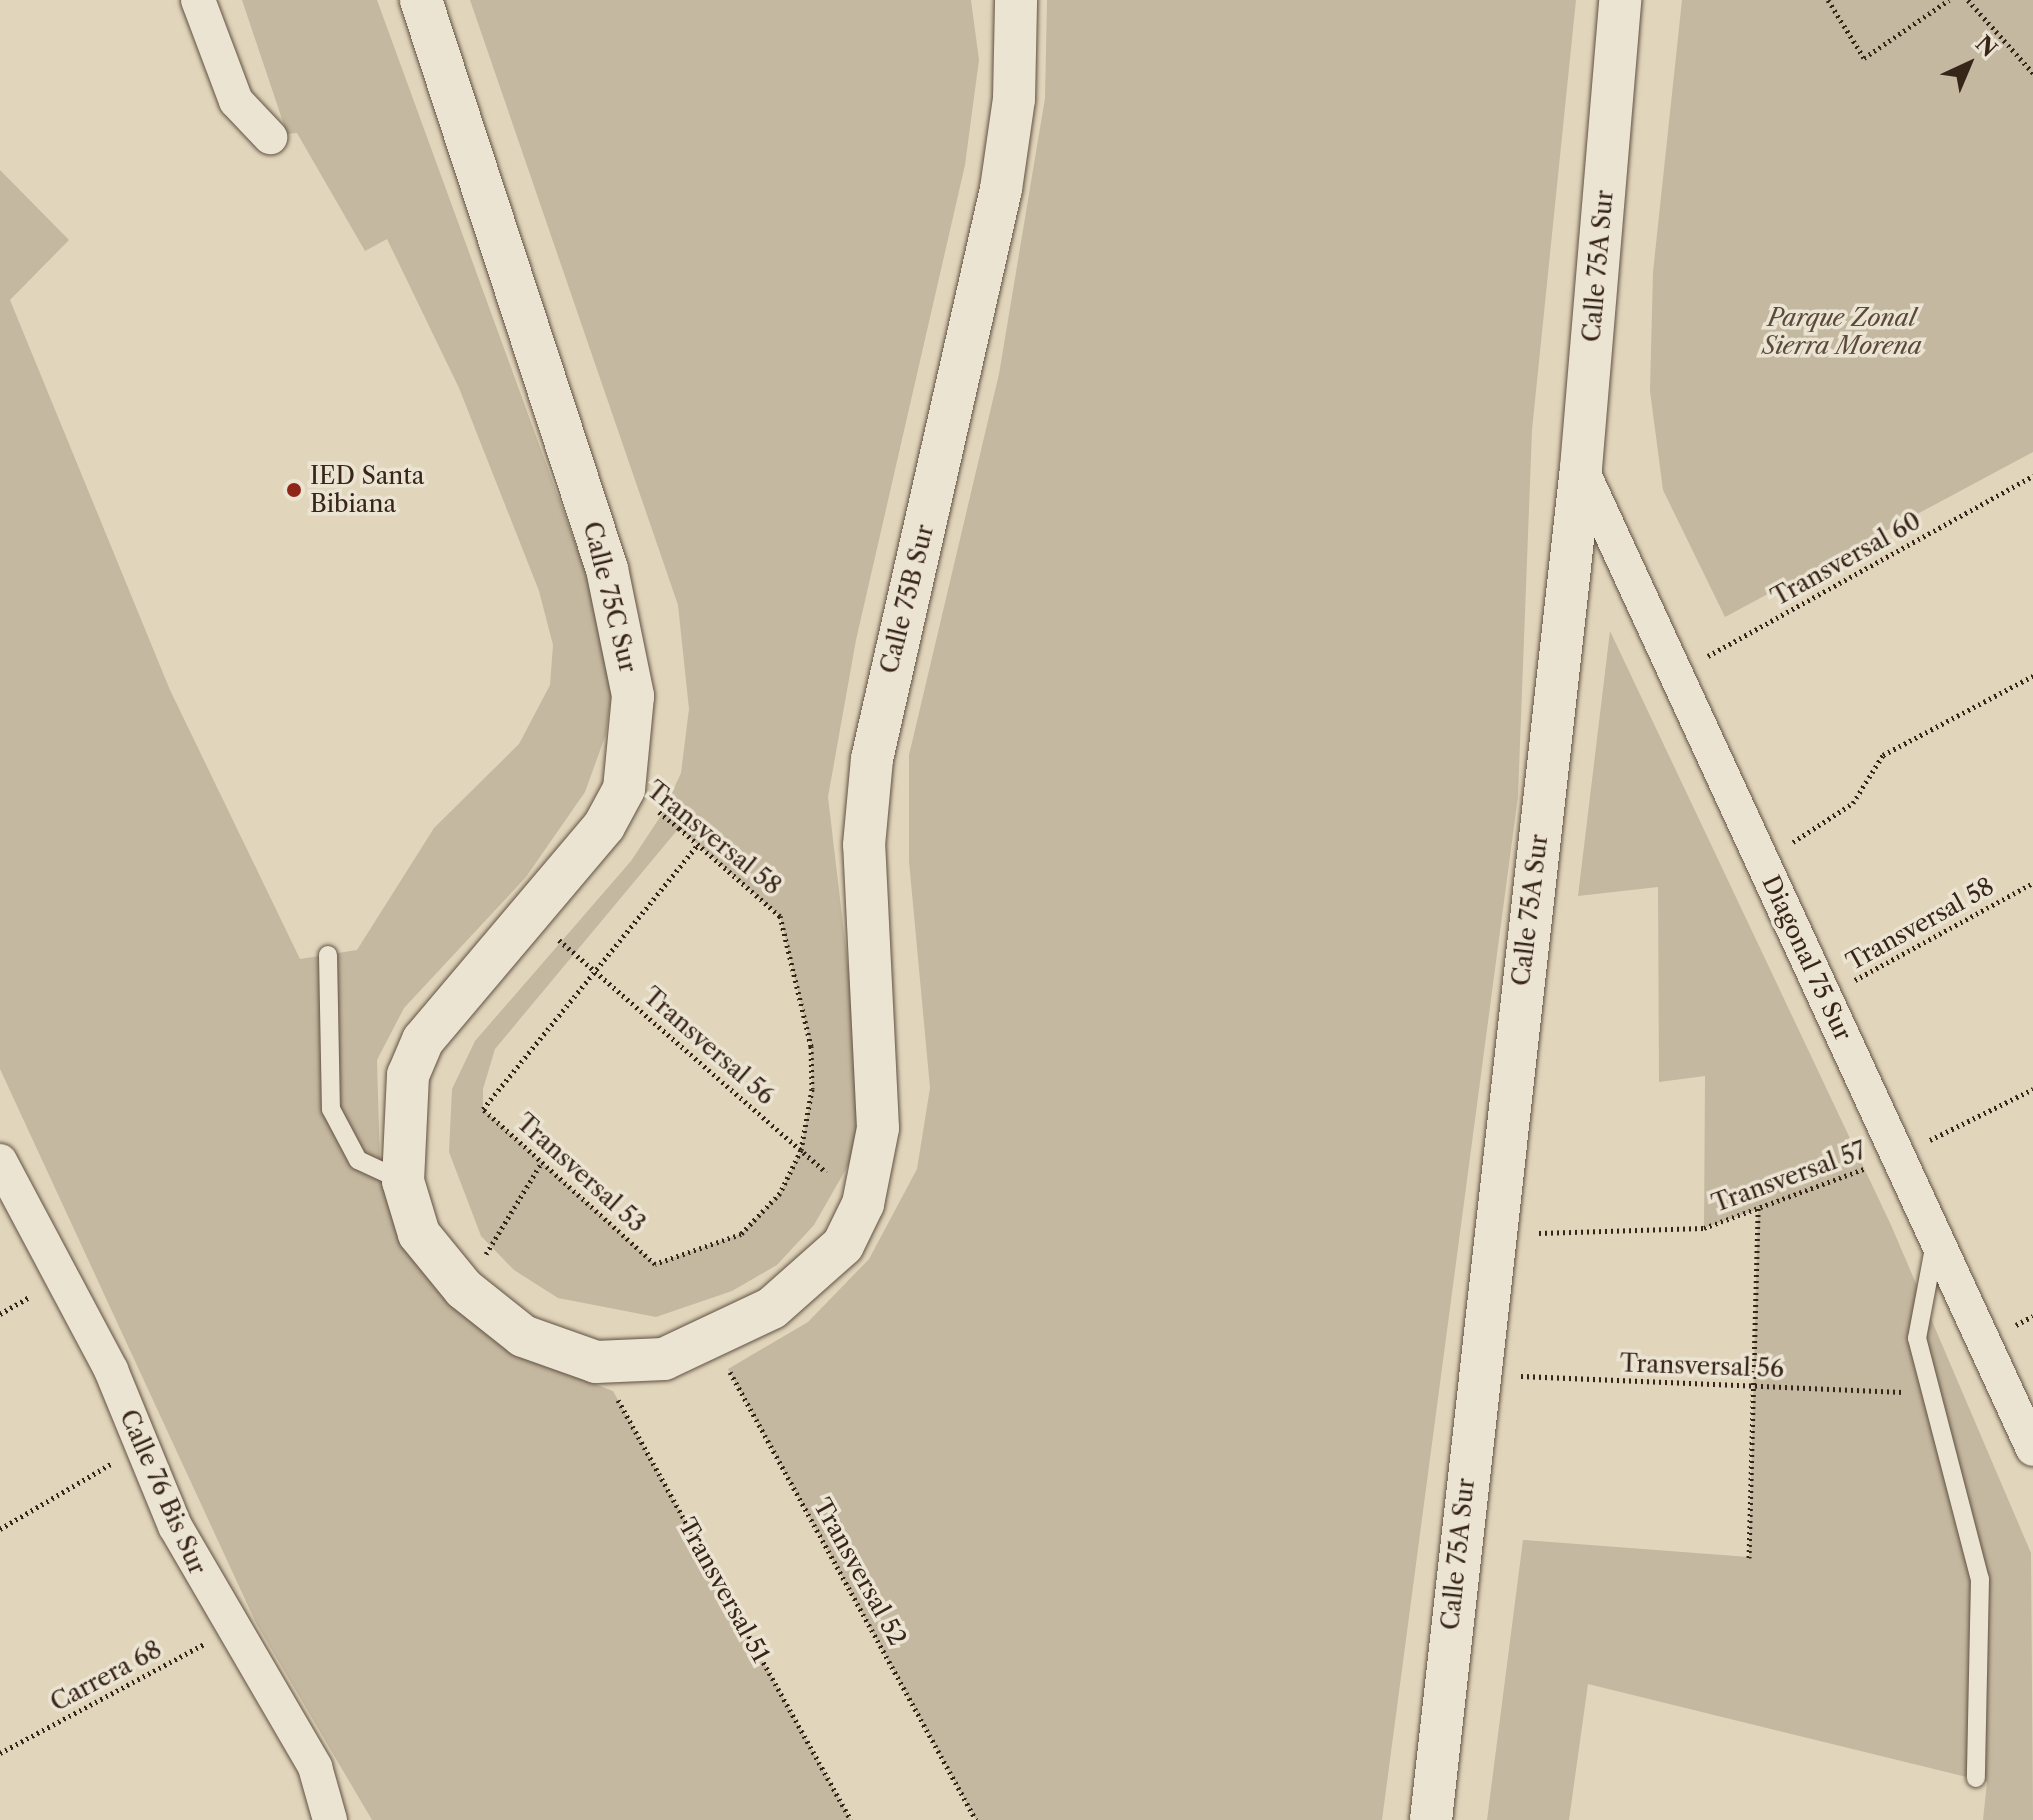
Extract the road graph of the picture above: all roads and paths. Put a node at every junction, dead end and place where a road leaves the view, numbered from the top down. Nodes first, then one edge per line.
1 (198, 0) edge
2 (421, 0) edge
3 (1016, 0) edge
4 (1620, 0) edge
5 (1828, 0) edge
6 (1949, 0) edge
7 (1968, 0) edge
8 (2033, 73) edge
9 (270, 137) dead end
10 (1581, 468) junction
11 (2033, 476) edge
12 (1676, 673) junction
13 (2033, 676) edge
14 (624, 789) junction
15 (698, 844) junction
16 (1760, 857) junction
17 (2033, 883) edge
18 (531, 916) junction
19 (328, 955) dead end
20 (595, 971) junction
21 (1825, 996) junction
22 (2033, 1089) edge
23 (801, 1150) junction
24 (1898, 1156) junction
25 (0, 1161) edge
26 (542, 1162) junction
27 (402, 1163) junction
28 (863, 1204) junction
29 (1758, 1208) junction
30 (1492, 1235) junction
31 (1936, 1237) junction
32 (464, 1289) junction
33 (713, 1342) junction
34 (596, 1362) junction
35 (1476, 1374) junction
36 (1754, 1386) junction
37 (1926, 1393) junction
38 (139, 1448) junction
39 (2033, 1449) edge
40 (0, 1529) edge
41 (1749, 1558) dead end
42 (229, 1631) junction
43 (0, 1753) edge
44 (1976, 1778) dead end
45 (330, 1820) edge
46 (851, 1820) edge
47 (976, 1820) edge
48 (1431, 1820) edge

1 - 9 street
2 - 14 street, Calle 75C Sur
3 - 28 street, Calle 75B Sur
4 - 10 street, Calle 75A Sur
5 - 6 path
7 - 8 path
10 - 12 street, Diagonal 75 Sur
10 - 30 street, Calle 75A Sur
11 - 12 path, Transversal 60
12 - 16 street, Diagonal 75 Sur
13 - 16 path
14 - 15 path, Transversal 58
14 - 18 street
15 - 20 path
15 - 23 path, Transversal 58
16 - 21 street, Diagonal 75 Sur
17 - 21 path, Transversal 58
18 - 20 path, Transversal 56
18 - 27 street
19 - 27 lane
20 - 23 path, Transversal 56
20 - 26 path, Transversal 53
21 - 24 street, Diagonal 75 Sur
22 - 24 path, Transversal 57
23 - 26 path, Transversal 53
23 - 28 path, Transversal 56
24 - 29 path, Transversal 57
24 - 31 street, Diagonal 75 Sur
25 - 38 street, Calle 76 Bis Sur
26 - 32 path
27 - 32 street
28 - 33 street
29 - 30 path, Transversal 57
29 - 36 path
30 - 35 street, Calle 75A Sur
31 - 37 lane
31 - 39 street, Diagonal 75 Sur
32 - 34 street
33 - 34 street
33 - 47 path, Transversal 52
34 - 46 path, Transversal 51
35 - 36 path, Transversal 56
35 - 48 street, Calle 75A Sur
36 - 37 path, Transversal 56
36 - 41 path
37 - 44 lane
38 - 40 path
38 - 42 street, Calle 76 Bis Sur
42 - 43 path, Carrera 68
42 - 45 street, Calle 76 Bis Sur

